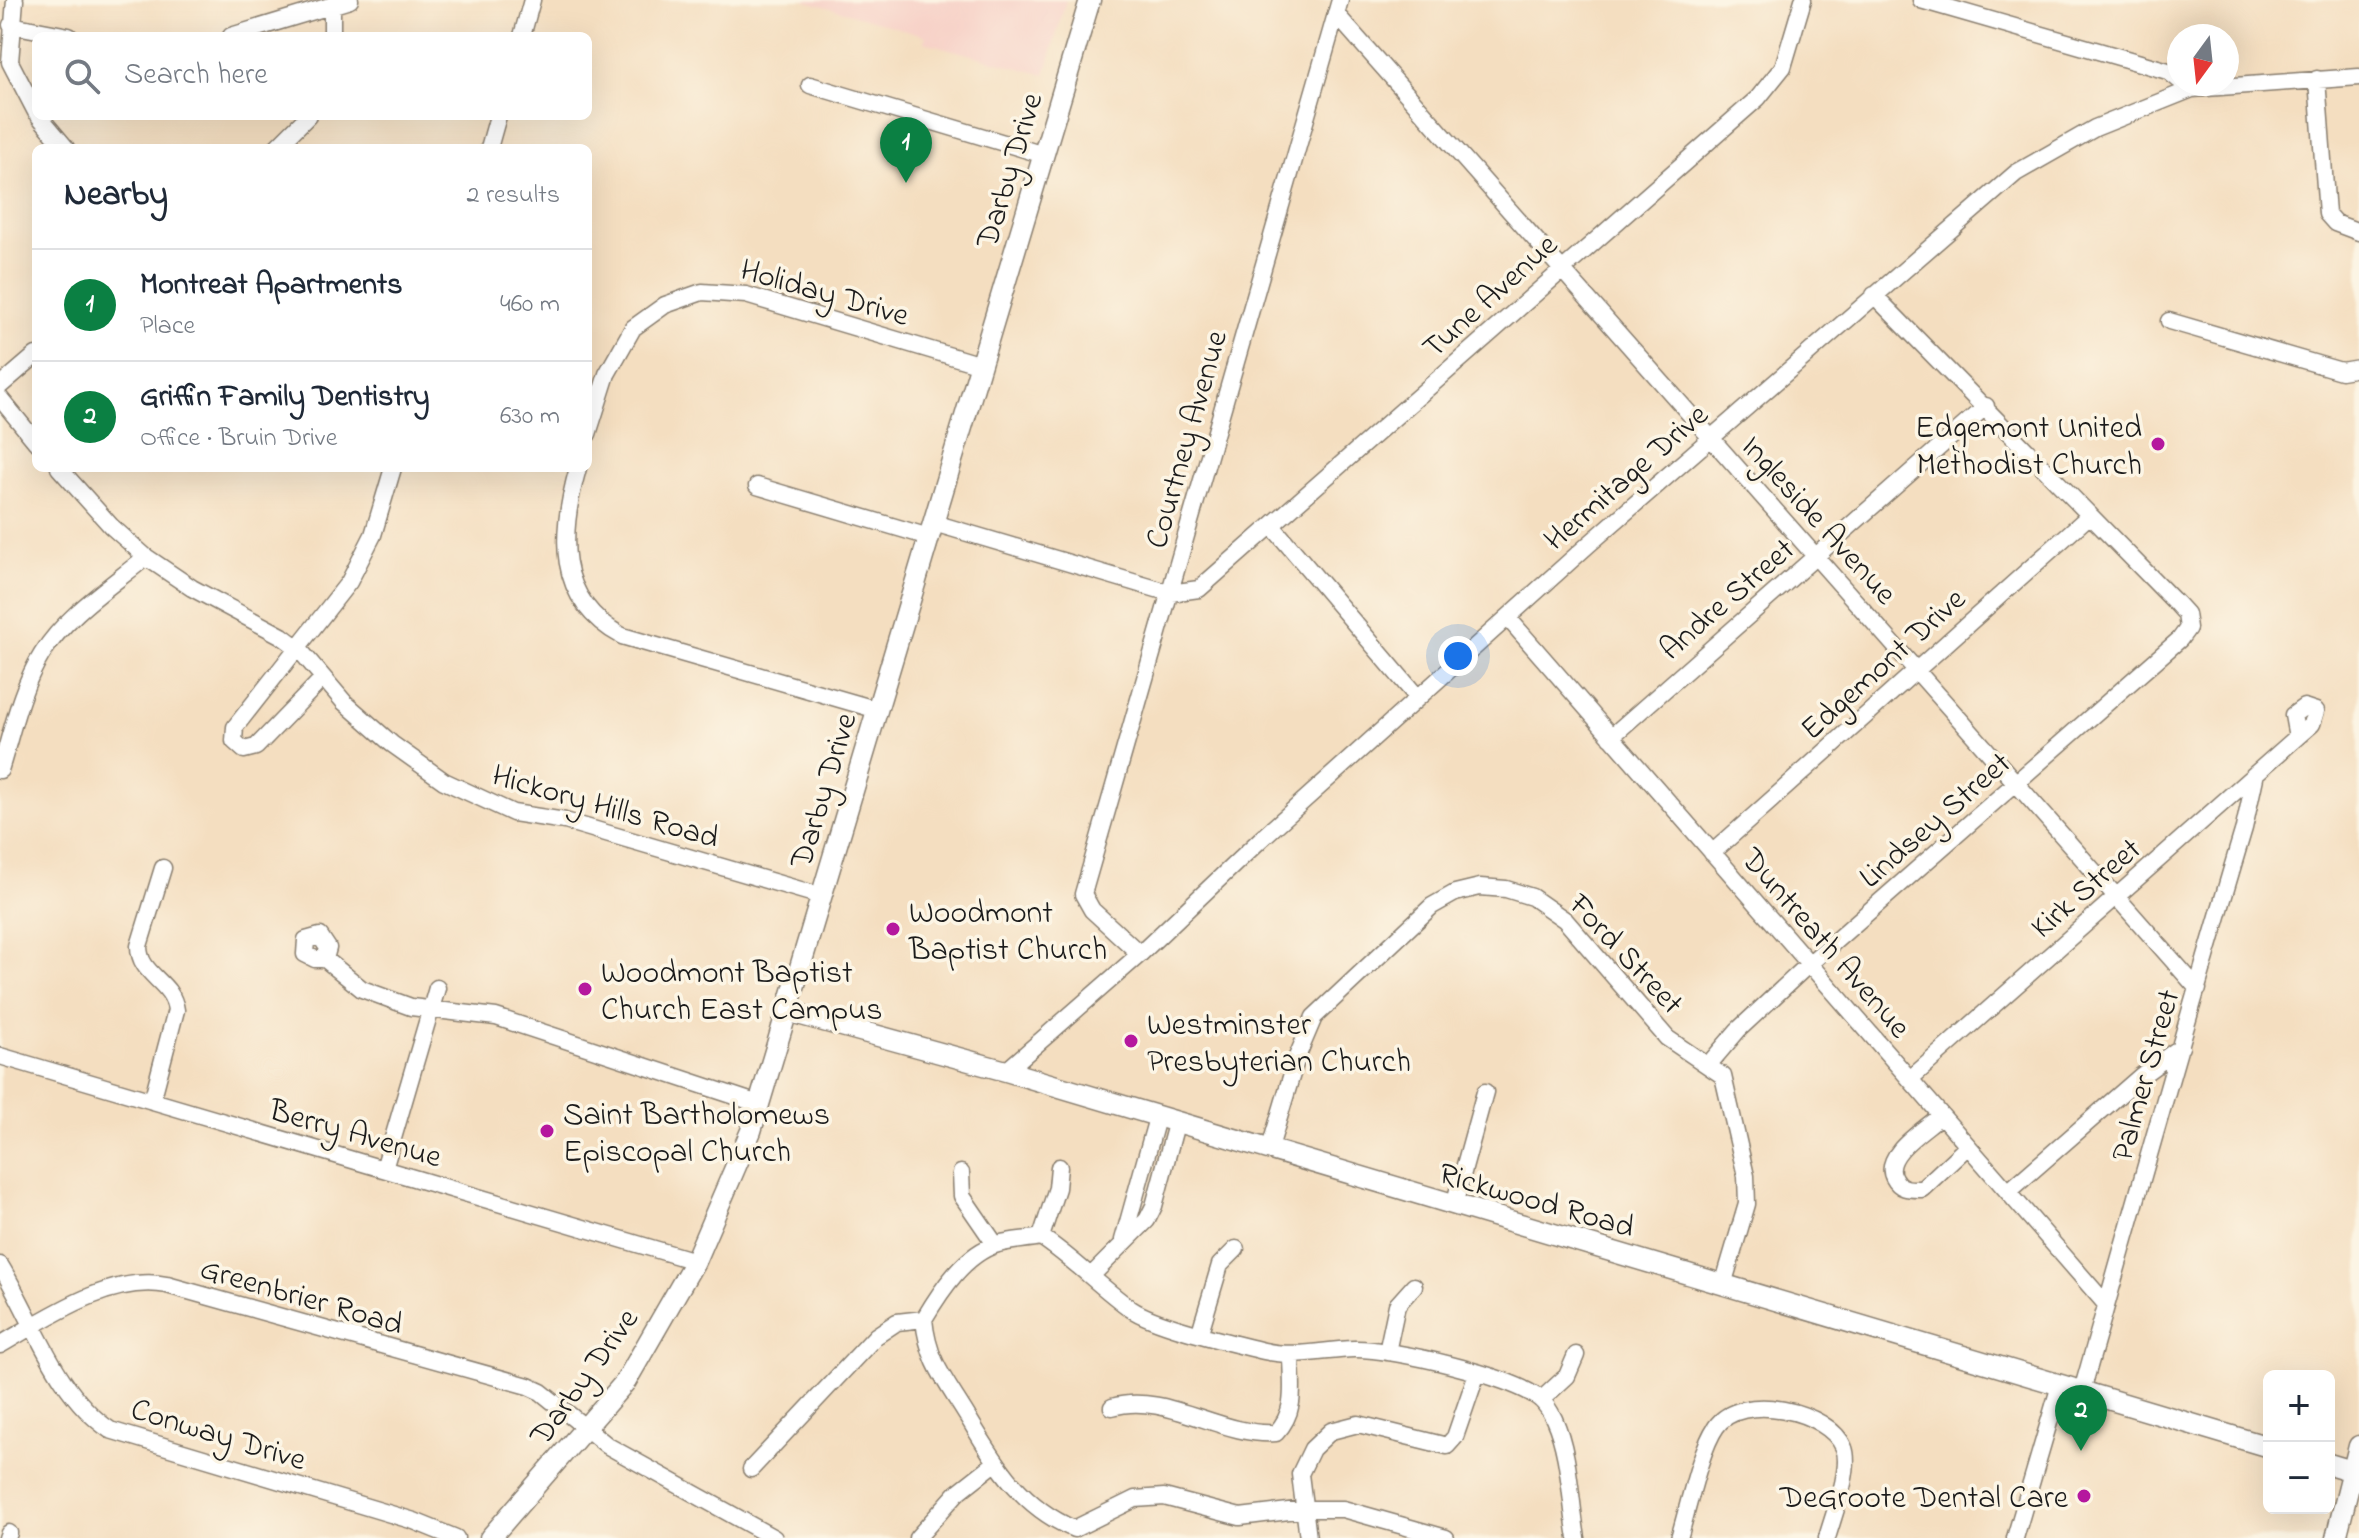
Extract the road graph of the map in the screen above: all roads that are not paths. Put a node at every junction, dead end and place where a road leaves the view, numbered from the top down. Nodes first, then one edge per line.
1 (15, 0) edge
2 (350, 0) edge
3 (532, 0) edge
4 (1090, 0) edge
5 (1803, 0) edge
6 (1921, 0) edge
7 (332, 5) junction
8 (1338, 7) edge
9 (11, 25) junction
10 (48, 32) edge
11 (244, 32) edge
12 (332, 32) edge
13 (523, 32) edge
14 (2167, 71) edge
15 (2359, 77) edge
16 (2317, 79) junction
17 (2239, 82) edge
18 (810, 85) dead end
19 (2167, 93) edge
20 (32, 106) edge
21 (42, 120) edge
22 (304, 120) edge
23 (497, 120) edge
24 (63, 144) edge
25 (280, 144) edge
26 (490, 144) edge
27 (1044, 155) junction
28 (2359, 232) edge
29 (1560, 268) junction
30 (1874, 295) junction
31 (2169, 321) dead end
32 (32, 358) edge
33 (981, 365) junction
34 (2359, 368) edge
35 (0, 386) edge
36 (0, 398) edge
37 (1986, 406) junction
38 (592, 421) edge
39 (32, 437) edge
40 (1710, 437) junction
41 (63, 472) edge
42 (392, 472) edge
43 (577, 472) edge
44 (757, 486) dead end
45 (2090, 515) junction
46 (1273, 527) junction
47 (932, 530) junction
48 (146, 557) junction
49 (1816, 557) junction
50 (1170, 593) junction
51 (1508, 618) junction
52 (298, 648) junction
53 (1916, 670) junction
54 (323, 678) junction
55 (1418, 698) junction
56 (878, 710) junction
57 (1611, 737) junction
58 (2297, 737) dead end
59 (0, 770) edge
60 (2256, 773) junction
61 (2016, 784) junction
62 (1712, 853) junction
63 (163, 868) dead end
64 (821, 896) junction
65 (2116, 897) junction
66 (1140, 954) junction
67 (325, 959) dead end
68 (1809, 964) junction
69 (437, 988) dead end
70 (2198, 989) junction
71 (787, 1011) junction
72 (430, 1012) junction
73 (2181, 1047) junction
74 (0, 1056) edge
75 (1709, 1064) junction
76 (1006, 1071) junction
77 (1910, 1079) junction
78 (1485, 1092) dead end
79 (152, 1101) junction
80 (759, 1104) junction
81 (1941, 1115) junction
82 (1167, 1121) junction
83 (1968, 1146) junction
84 (1269, 1151) junction
85 (1059, 1167) dead end
86 (384, 1169) junction
87 (961, 1173) dead end
88 (2008, 1192) junction
89 (1454, 1205) junction
90 (1041, 1237) junction
91 (995, 1244) junction
92 (1236, 1249) dead end
93 (695, 1261) junction
94 (0, 1265) edge
95 (1092, 1275) junction
96 (1723, 1285) junction
97 (1414, 1286) dead end
98 (2104, 1302) junction
99 (924, 1319) junction
100 (33, 1324) junction
101 (1200, 1332) junction
102 (0, 1345) edge
103 (1387, 1352) junction
104 (1291, 1354) junction
105 (1576, 1355) dead end
106 (1477, 1373) junction
107 (2060, 1385) junction
108 (2082, 1391) junction
109 (1541, 1400) junction
110 (1112, 1407) dead end
111 (586, 1430) junction
112 (2263, 1445) edge
113 (2359, 1446) edge
114 (994, 1464) junction
115 (2335, 1466) edge
116 (751, 1469) dead end
117 (2356, 1472) edge
118 (1305, 1509) junction
119 (1075, 1533) edge
120 (456, 1538) edge
121 (490, 1538) edge
122 (774, 1538) edge
123 (917, 1538) edge
124 (1308, 1538) edge
125 (1446, 1538) edge
126 (1577, 1538) edge
127 (1679, 1538) edge
128 (1827, 1538) edge
129 (2015, 1538) edge
130 (2336, 1538) edge

1 - 9 street
2 - 7 street
3 - 13 street
4 - 27 main road, Darby Drive
5 - 29 street, Tune Avenue
6 - 14 street
7 - 11 street
7 - 12 street
8 - 29 street, Ingleside Avenue
8 - 50 street, Courtney Avenue
9 - 10 street
9 - 20 street
15 - 16 street, Hermitage Drive
16 - 17 street, Hermitage Drive
16 - 28 street
18 - 27 street
19 - 30 street, Hermitage Drive
21 - 24 street
22 - 25 street
23 - 26 street
27 - 33 main road, Darby Drive
29 - 40 street, Ingleside Avenue
29 - 46 street, Tune Avenue
30 - 37 street
30 - 40 street, Hermitage Drive
31 - 34 street
32 - 35 street
33 - 38 street, Holiday Drive
33 - 47 main road, Darby Drive
36 - 39 street
37 - 45 street
37 - 49 street, Andre Street
40 - 49 street, Ingleside Avenue
40 - 51 street, Hermitage Drive
41 - 48 street, Hickory Hills Road
42 - 52 street
43 - 56 street
44 - 47 street
45 - 53 street, Edgemont Drive
45 - 61 street, Lindsey Street
46 - 50 street, Tune Avenue
46 - 55 street
47 - 50 street
47 - 56 main road, Darby Drive
48 - 52 street, Hickory Hills Road
48 - 59 street
49 - 53 street, Ingleside Avenue
49 - 57 street, Andre Street
50 - 66 street, Courtney Avenue
51 - 55 street, Hermitage Drive
51 - 57 street, Duntreath Avenue
52 - 54 street, Hickory Hills Road
52 - 54 street
53 - 61 street, Ingleside Avenue
53 - 62 street, Edgemont Drive
54 - 64 street, Hickory Hills Road
55 - 66 street, Hermitage Drive
56 - 64 main road, Darby Drive
57 - 62 street, Duntreath Avenue
58 - 60 street, Kirk Street
60 - 65 street, Kirk Street
60 - 70 street, Palmer Street
61 - 65 street, Ingleside Avenue
61 - 68 street, Lindsey Street
62 - 68 street, Duntreath Avenue
63 - 79 street
64 - 71 main road, Darby Drive
65 - 70 street, Ingleside Avenue
65 - 77 street, Kirk Street
66 - 76 street, Hermitage Drive
67 - 72 street
68 - 75 street, Lindsey Street
68 - 77 street, Duntreath Avenue
69 - 72 street
70 - 73 street, Palmer Street
71 - 76 main road, Rickwood Road
71 - 80 main road, Darby Drive
72 - 80 street
72 - 86 street
73 - 88 street
73 - 98 street, Palmer Street
74 - 79 street, Berry Avenue
75 - 84 street, Ford Street
75 - 96 street, Ford Street
76 - 82 main road, Rickwood Road
77 - 81 street, Duntreath Avenue
78 - 89 street
79 - 86 street, Berry Avenue
80 - 93 main road, Darby Drive
81 - 83 street, Duntreath Avenue
81 - 83 street
82 - 84 main road, Rickwood Road
82 - 95 street
83 - 88 street, Duntreath Avenue
84 - 89 main road, Rickwood Road
85 - 90 street
86 - 93 street, Berry Avenue
87 - 91 street
88 - 98 street, Duntreath Avenue
89 - 96 main road, Rickwood Road
90 - 91 street
90 - 95 street
91 - 99 street
92 - 101 street
93 - 111 main road, Darby Drive
94 - 100 street, Conway Drive
95 - 101 street
96 - 107 main road, Rickwood Road
97 - 103 street
98 - 108 street, Palmer Street
99 - 114 street
99 - 116 street
100 - 102 street, Greenbrier Road
100 - 111 street, Greenbrier Road
100 - 120 street, Conway Drive
101 - 104 street
103 - 104 street
103 - 106 street
104 - 110 street
105 - 109 street
106 - 109 street
106 - 118 street
107 - 108 main road, Rickwood Road
107 - 129 street
108 - 112 main road, Rickwood Road
109 - 126 street
111 - 121 main road, Darby Drive
111 - 122 street, Greenbrier Road
113 - 117 main road
114 - 119 street
114 - 123 street
115 - 117 main road
117 - 130 main road
118 - 119 street
118 - 124 street
118 - 125 street
127 - 128 street

